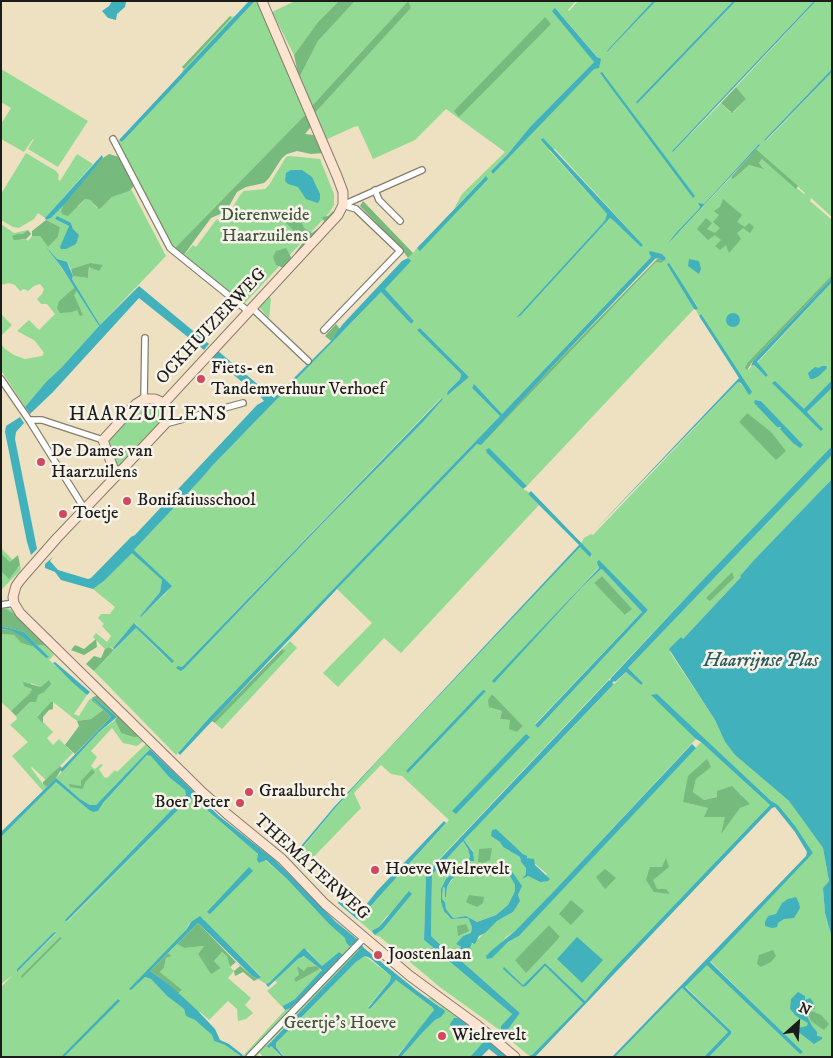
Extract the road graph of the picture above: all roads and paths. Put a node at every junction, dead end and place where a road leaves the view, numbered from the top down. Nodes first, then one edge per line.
1 (262, 1) edge
2 (113, 139) dead end
3 (422, 170) dead end
4 (375, 190) junction
5 (343, 205) junction
6 (400, 221) dead end
7 (249, 309) junction
8 (324, 330) dead end
9 (145, 338) dead end
10 (308, 361) dead end
11 (1, 379) edge
12 (144, 398) junction
13 (164, 403) junction
14 (243, 403) dead end
15 (29, 420) junction
16 (165, 424) junction
17 (103, 440) junction
18 (116, 476) junction
19 (84, 508) junction
20 (14, 603) junction
21 (1, 605) edge
22 (362, 940) junction
23 (249, 1057) edge
24 (515, 1057) edge

1 - 5 street
2 - 7 street
3 - 4 street, OCKHUIZERWEG
4 - 5 street, OCKHUIZERWEG
4 - 6 street
5 - 7 street, OCKHUIZERWEG
5 - 8 street
7 - 10 street
7 - 13 street, OCKHUIZERWEG
9 - 12 street
11 - 15 street
12 - 13 street
12 - 17 street
13 - 16 street
14 - 16 street
15 - 17 street
15 - 19 street
16 - 18 street
17 - 18 street
18 - 19 street
19 - 20 street
20 - 21 street
20 - 22 street, THEMATERWEG
22 - 23 street
22 - 24 street, THEMATERWEG

